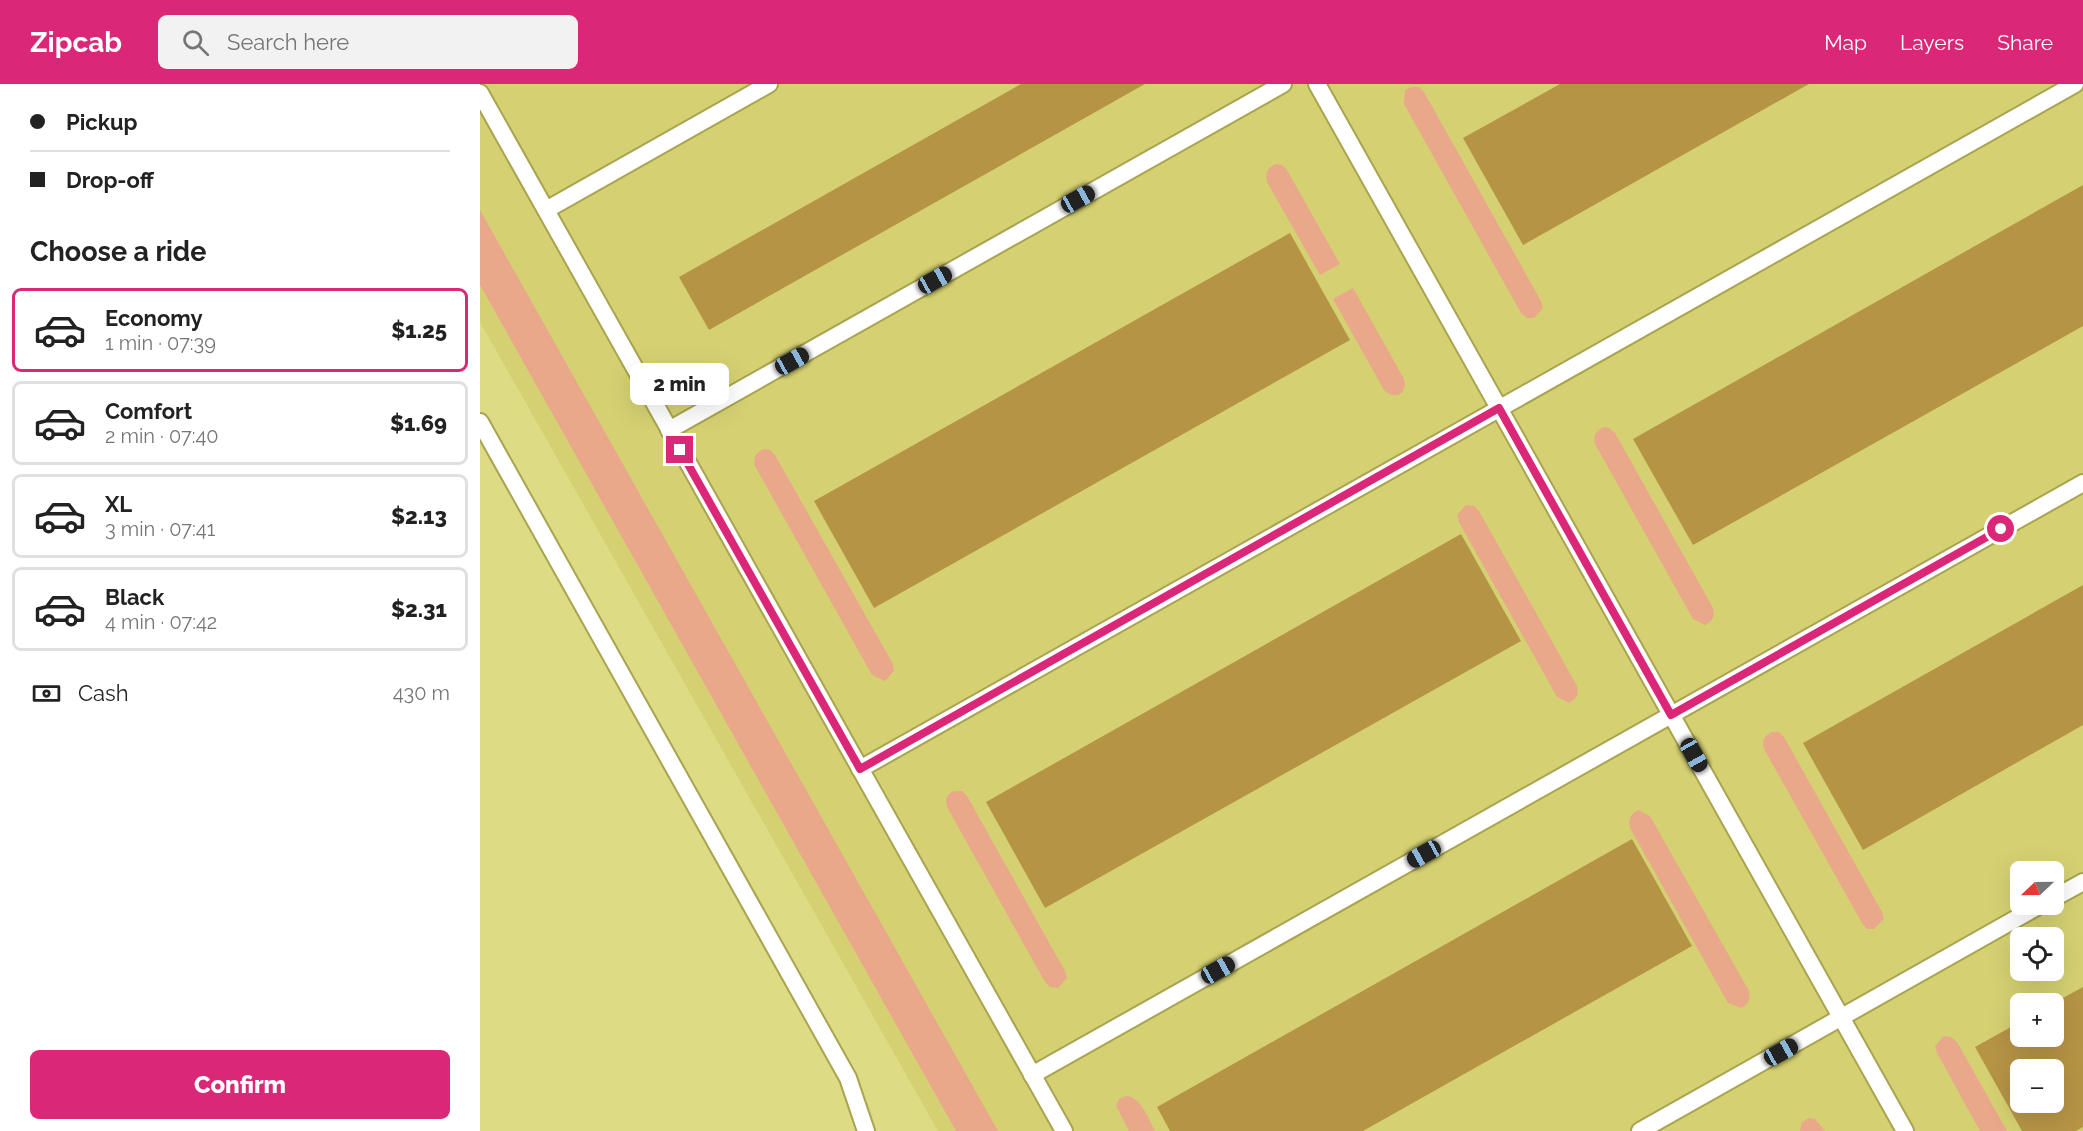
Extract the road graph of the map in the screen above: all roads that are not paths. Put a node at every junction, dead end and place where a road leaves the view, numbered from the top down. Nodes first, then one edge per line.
1 (770, 84) edge
2 (1283, 84) edge
3 (1317, 84) edge
4 (2075, 84) edge
5 (480, 93) edge
6 (546, 210) junction
7 (1499, 408) junction
8 (480, 422) edge
9 (669, 430) junction
10 (2083, 483) edge
11 (1671, 715) junction
12 (860, 769) junction
13 (2083, 882) edge
14 (2064, 892) edge
15 (2023, 915) edge
16 (1842, 1018) junction
17 (1032, 1075) junction
18 (866, 1131) edge
19 (1064, 1131) edge
20 (1640, 1131) edge
21 (1905, 1131) edge

1 - 6 lane
2 - 9 lane
3 - 7 lane
4 - 7 lane
5 - 6 lane
6 - 9 lane
7 - 11 lane
7 - 12 lane
8 - 18 lane
9 - 12 lane
10 - 11 lane
11 - 16 lane
11 - 17 lane
12 - 17 lane
13 - 14 lane
15 - 16 lane
16 - 20 lane
16 - 21 lane
17 - 19 lane

